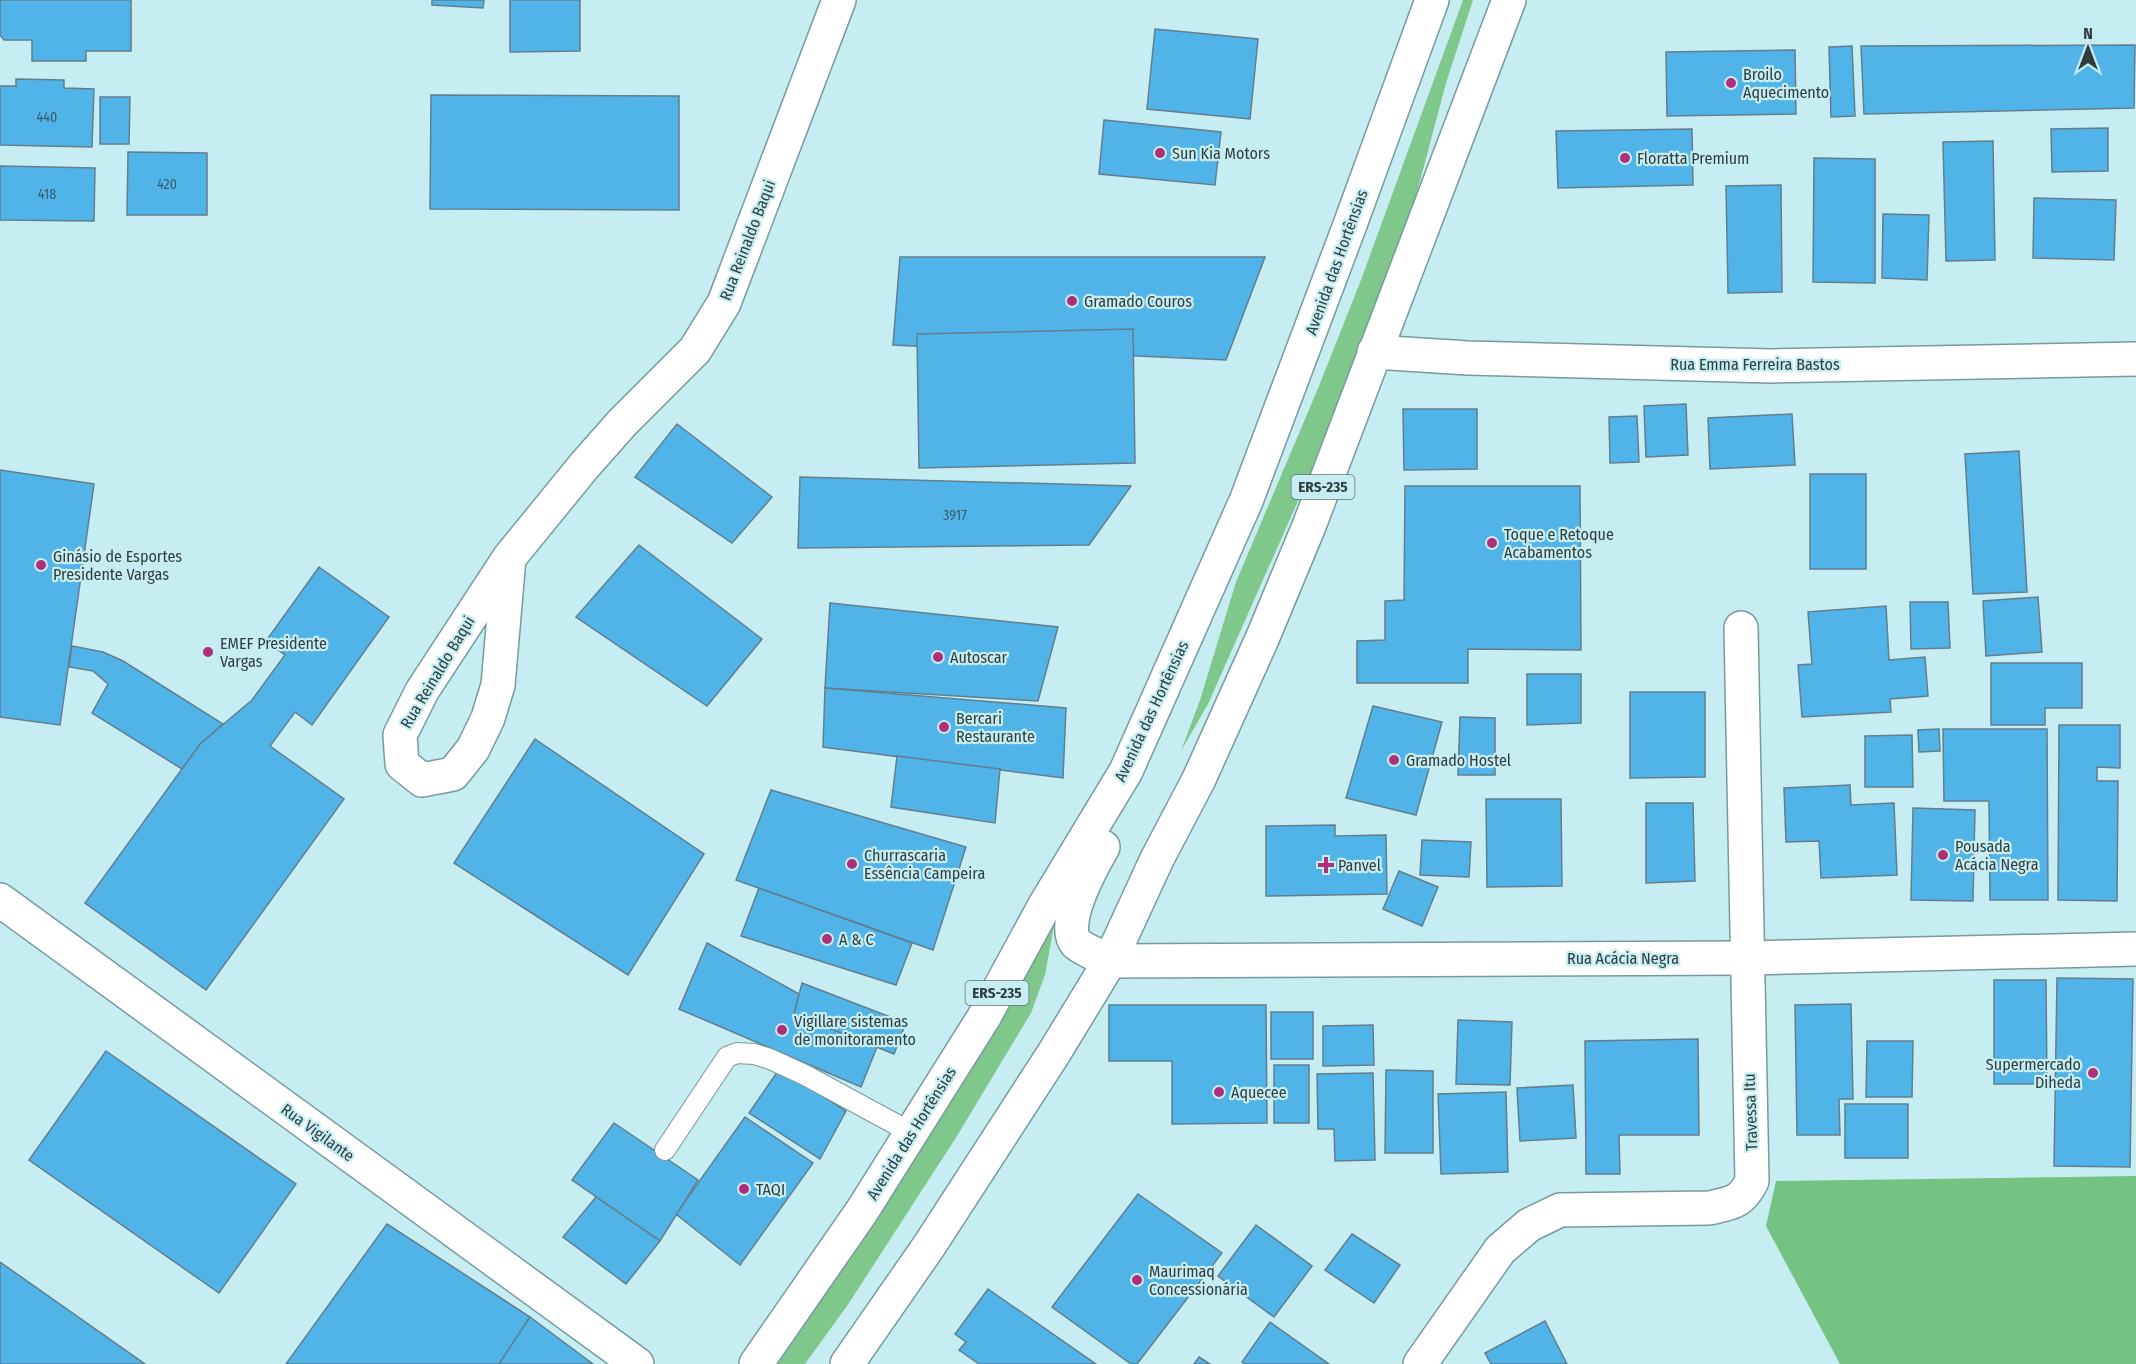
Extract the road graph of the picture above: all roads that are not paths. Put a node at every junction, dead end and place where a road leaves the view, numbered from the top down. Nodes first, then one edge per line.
1 (839, 0) edge
2 (1432, 0) edge
3 (1509, 0) edge
4 (1374, 352) junction
5 (2136, 359) edge
6 (509, 558) junction
7 (1201, 601) junction
8 (1741, 628) dead end
9 (0, 900) edge
10 (2136, 949) edge
11 (1746, 958) junction
12 (1110, 961) junction
13 (910, 1132) junction
14 (665, 1150) dead end
15 (637, 1364) edge
16 (756, 1364) edge
17 (847, 1364) edge
18 (1420, 1364) edge

1 - 6 street, Rua Reinaldo Baqui
2 - 7 street, Avenida das Hortênsias / ERS-235
3 - 4 street, ERS-235
4 - 5 street, Rua Emma Ferreira Bastos
4 - 12 street, ERS-235
6 - 6 street, Rua Reinaldo Baqui
7 - 12 street
7 - 13 street, Avenida das Hortênsias / ERS-235
8 - 11 street, Travessa Itu
9 - 15 street, Rua Vigilante
10 - 11 street, Rua Acácia Negra
11 - 12 street, Rua Acácia Negra
11 - 18 street, Travessa Itu
12 - 17 street, ERS-235
13 - 14 lane
13 - 16 street, Avenida das Hortênsias / ERS-235

